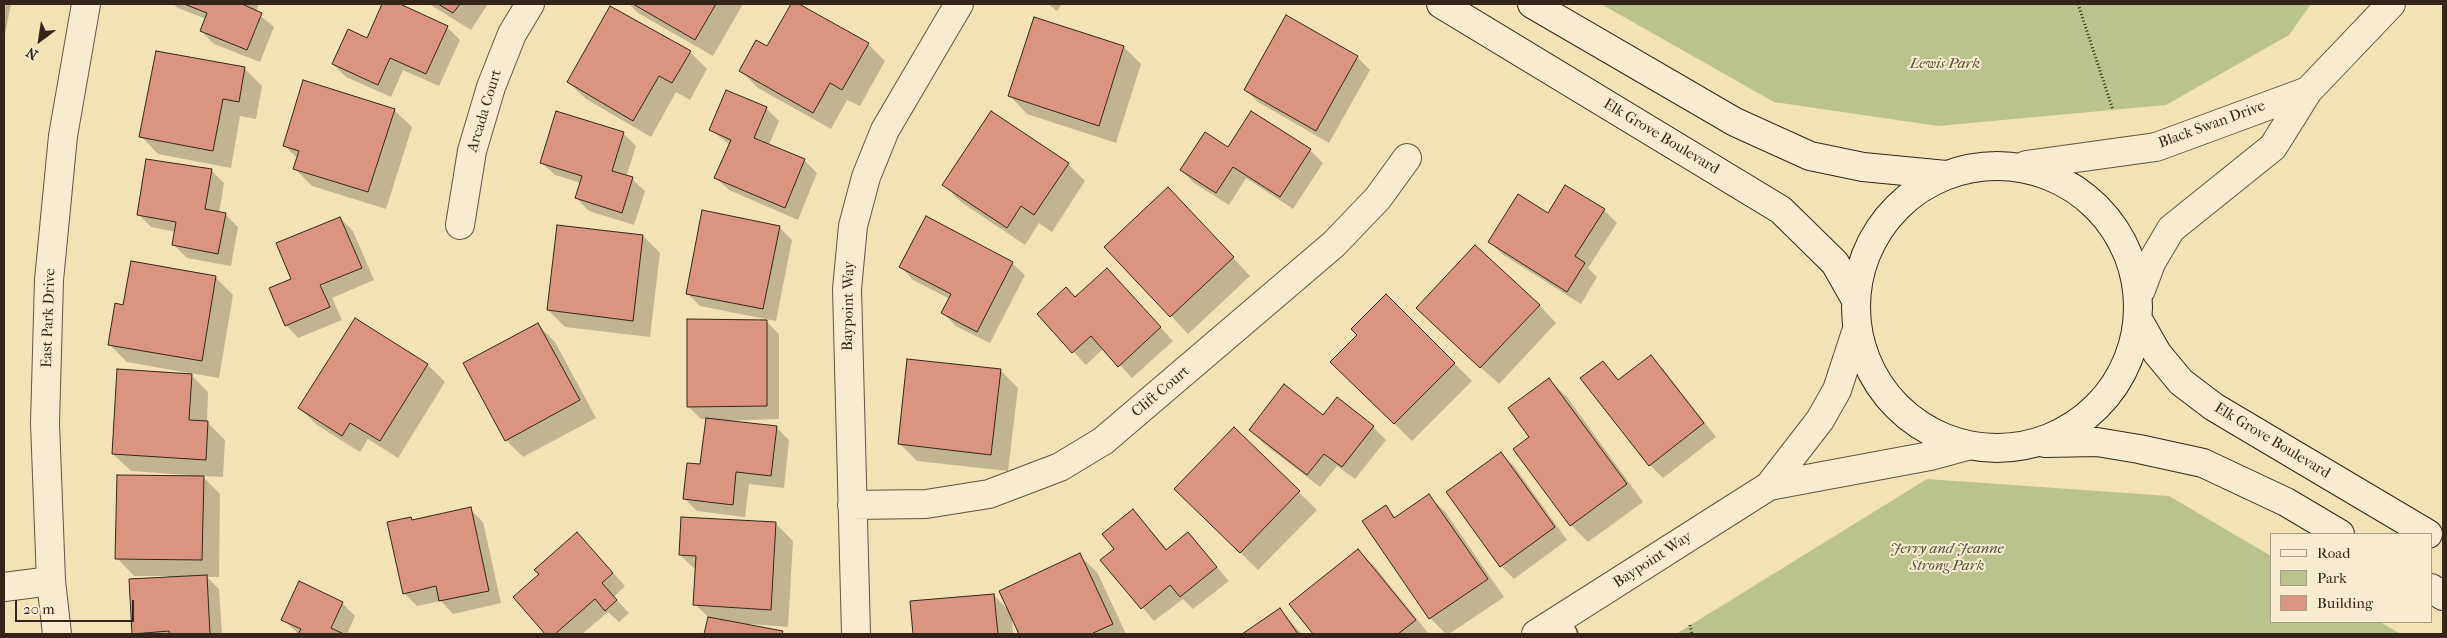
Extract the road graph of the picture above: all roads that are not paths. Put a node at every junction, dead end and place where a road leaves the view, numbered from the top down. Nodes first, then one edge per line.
1 (86, 4) edge
2 (530, 4) edge
3 (959, 4) edge
4 (1441, 4) edge
5 (1532, 4) edge
6 (2391, 4) edge
7 (2308, 91) junction
8 (1407, 158) dead end
9 (2026, 166) junction
10 (1946, 175) junction
11 (460, 225) dead end
12 (2141, 290) junction
13 (1856, 300) junction
14 (2140, 323) junction
15 (1857, 329) junction
16 (2041, 443) junction
17 (1967, 446) junction
18 (1769, 486) junction
19 (852, 505) junction
20 (2338, 533) edge
21 (2427, 533) edge
22 (2432, 536) edge
23 (2443, 543) edge
24 (52, 581) junction
25 (4, 587) edge
26 (2432, 589) edge
27 (2443, 596) edge
28 (1565, 626) edge
29 (57, 634) edge
30 (856, 634) edge
31 (1536, 634) edge

1 - 24 street, East Park Drive
2 - 11 street, Arcada Court
3 - 19 street, Baypoint Way
4 - 13 street, Elk Grove Boulevard
5 - 10 street
6 - 7 street, Black Swan Drive
7 - 9 street, Black Swan Drive
7 - 12 street, Black Swan Drive
8 - 19 street, Clift Court
9 - 10 street, Black Swan Drive
9 - 12 street
10 - 13 street
12 - 14 street
13 - 15 street
14 - 16 street
14 - 21 street, Elk Grove Boulevard
15 - 17 street
15 - 18 street, Baypoint Way
16 - 17 street
16 - 20 street
17 - 18 street, Baypoint Way
18 - 28 street, Baypoint Way
19 - 30 street, Baypoint Way
22 - 23 street, Elk Grove Boulevard
24 - 25 street
24 - 29 street, East Park Drive
26 - 27 street
28 - 31 street, Baypoint Way

